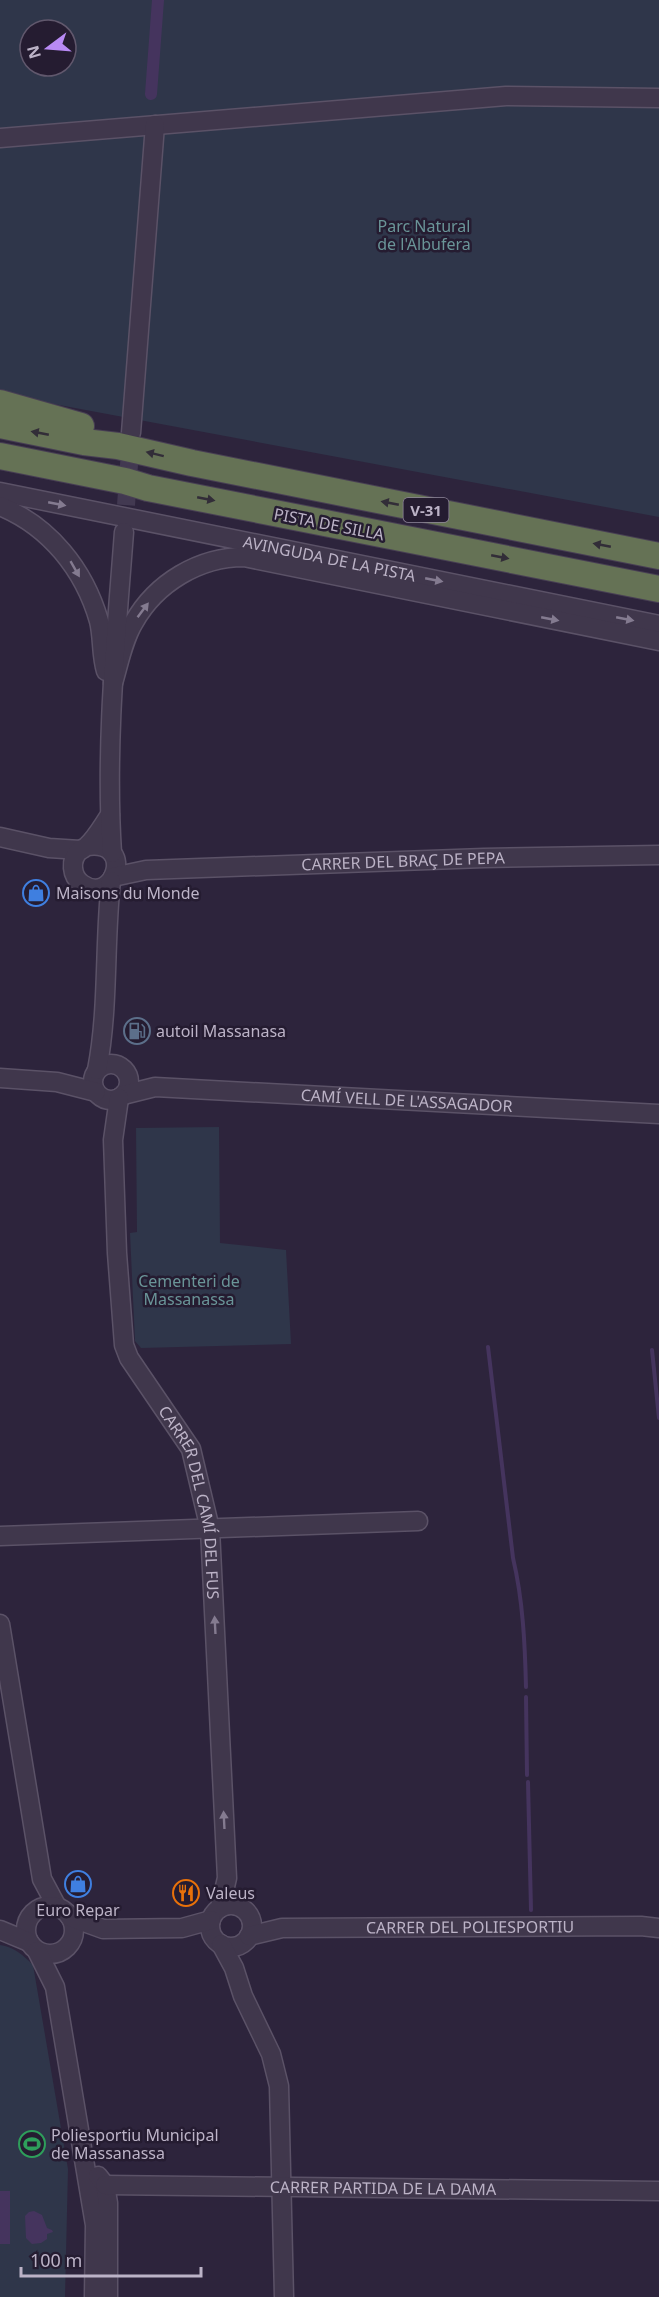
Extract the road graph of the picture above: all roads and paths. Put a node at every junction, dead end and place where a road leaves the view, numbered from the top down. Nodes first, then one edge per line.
1 (659, 98) edge
2 (155, 125) junction
3 (0, 138) edge
4 (0, 403) edge
5 (0, 425) edge
6 (125, 439) junction
7 (0, 456) edge
8 (0, 474) edge
9 (148, 488) junction
10 (0, 492) edge
11 (0, 506) edge
12 (124, 532) tunnel mouth
13 (659, 556) edge
14 (659, 589) edge
15 (659, 625) edge
16 (659, 641) edge
17 (112, 683) junction
18 (110, 815) junction
19 (0, 837) edge
20 (49, 848) junction
21 (83, 848) junction
22 (659, 855) edge
23 (73, 868) junction
24 (113, 868) junction
25 (91, 888) junction
26 (107, 920) junction
27 (104, 1036) junction
28 (96, 1071) junction
29 (124, 1071) junction
30 (0, 1078) edge
31 (57, 1082) junction
32 (155, 1087) junction
33 (98, 1095) junction
34 (121, 1097) junction
35 (659, 1114) edge
36 (113, 1140) junction
37 (418, 1521) dead end
38 (210, 1529) junction
39 (0, 1536) edge
40 (0, 1624) edge
41 (227, 1878) junction
42 (42, 1879) junction
43 (64, 1912) junction
44 (245, 1912) junction
45 (33, 1914) junction
46 (0, 1924) edge
47 (217, 1928) junction
48 (282, 1928) junction
49 (659, 1928) edge
50 (103, 1929) junction
51 (0, 1930) edge
52 (247, 1938) junction
53 (33, 1946) junction
54 (67, 1947) junction
55 (234, 1968) junction
56 (56, 1987) junction
57 (84, 2158) junction
58 (105, 2185) junction
59 (281, 2188) junction
60 (659, 2191) edge
61 (94, 2297) edge
62 (108, 2297) edge
63 (284, 2297) edge

1 - 2 street
2 - 3 street
2 - 6 street
4 - 6 highway
6 -> 5 highway, PISTA DE SILLA / V-31
13 -> 6 highway, PISTA DE SILLA / V-31
7 - 9 highway, PISTA DE SILLA / V-31
8 - 9 highway
9 -> 14 highway, PISTA DE SILLA / V-31
10 -> 15 street, AVINGUDA DE LA PISTA
11 -> 17 street
12 - 17 street
17 -> 16 street, AVINGUDA DE LA PISTA
17 - 18 street
18 - 21 street
18 - 24 street
19 - 20 street
20 - 21 street
20 - 23 street
21 - 23 street
21 - 24 street
22 - 24 street, CARRER DEL BRAÇ DE PEPA
23 - 25 street
24 - 25 street
24 - 26 street
25 - 26 street
26 - 27 street
27 - 28 street
27 - 29 street
28 - 29 street
28 - 31 street
28 - 33 street
29 - 32 street, CAMÍ VELL DE L'ASSAGADOR
29 - 34 street
30 - 31 street
31 - 33 street
32 - 34 street, CAMÍ VELL DE L'ASSAGADOR
32 - 35 street, CAMÍ VELL DE L'ASSAGADOR
33 - 34 street
33 - 36 street, CARRER DEL CAMÍ DEL FUS
34 - 36 street, CARRER DEL CAMÍ DEL FUS
36 - 38 street, CARRER DEL CAMÍ DEL FUS
37 - 38 street
38 - 39 street
41 -> 38 street, CARRER DEL CAMÍ DEL FUS
40 - 42 street
41 - 44 street, CARRER DEL CAMÍ DEL FUS
41 - 47 street, CARRER DEL CAMÍ DEL FUS
42 - 43 street
42 - 45 street
43 - 45 street
43 - 50 street
43 - 54 street
44 - 47 street
44 - 48 street, CARRER DEL POLIESPORTIU
44 - 52 street
45 - 46 street
45 - 53 street
47 - 50 street
47 - 52 street, CARRER DEL POLIESPORTIU
47 - 55 street
48 - 49 street, CARRER DEL POLIESPORTIU
48 - 52 street, CARRER DEL POLIESPORTIU
50 - 54 street
51 - 53 street
52 - 55 street
53 - 54 street
53 - 56 street
54 - 56 street
55 - 59 street
56 - 57 street
57 - 58 street
57 - 61 street
58 - 59 street, CARRER PARTIDA DE LA DAMA
58 - 62 street
59 - 60 street, CARRER PARTIDA DE LA DAMA
59 - 63 street

